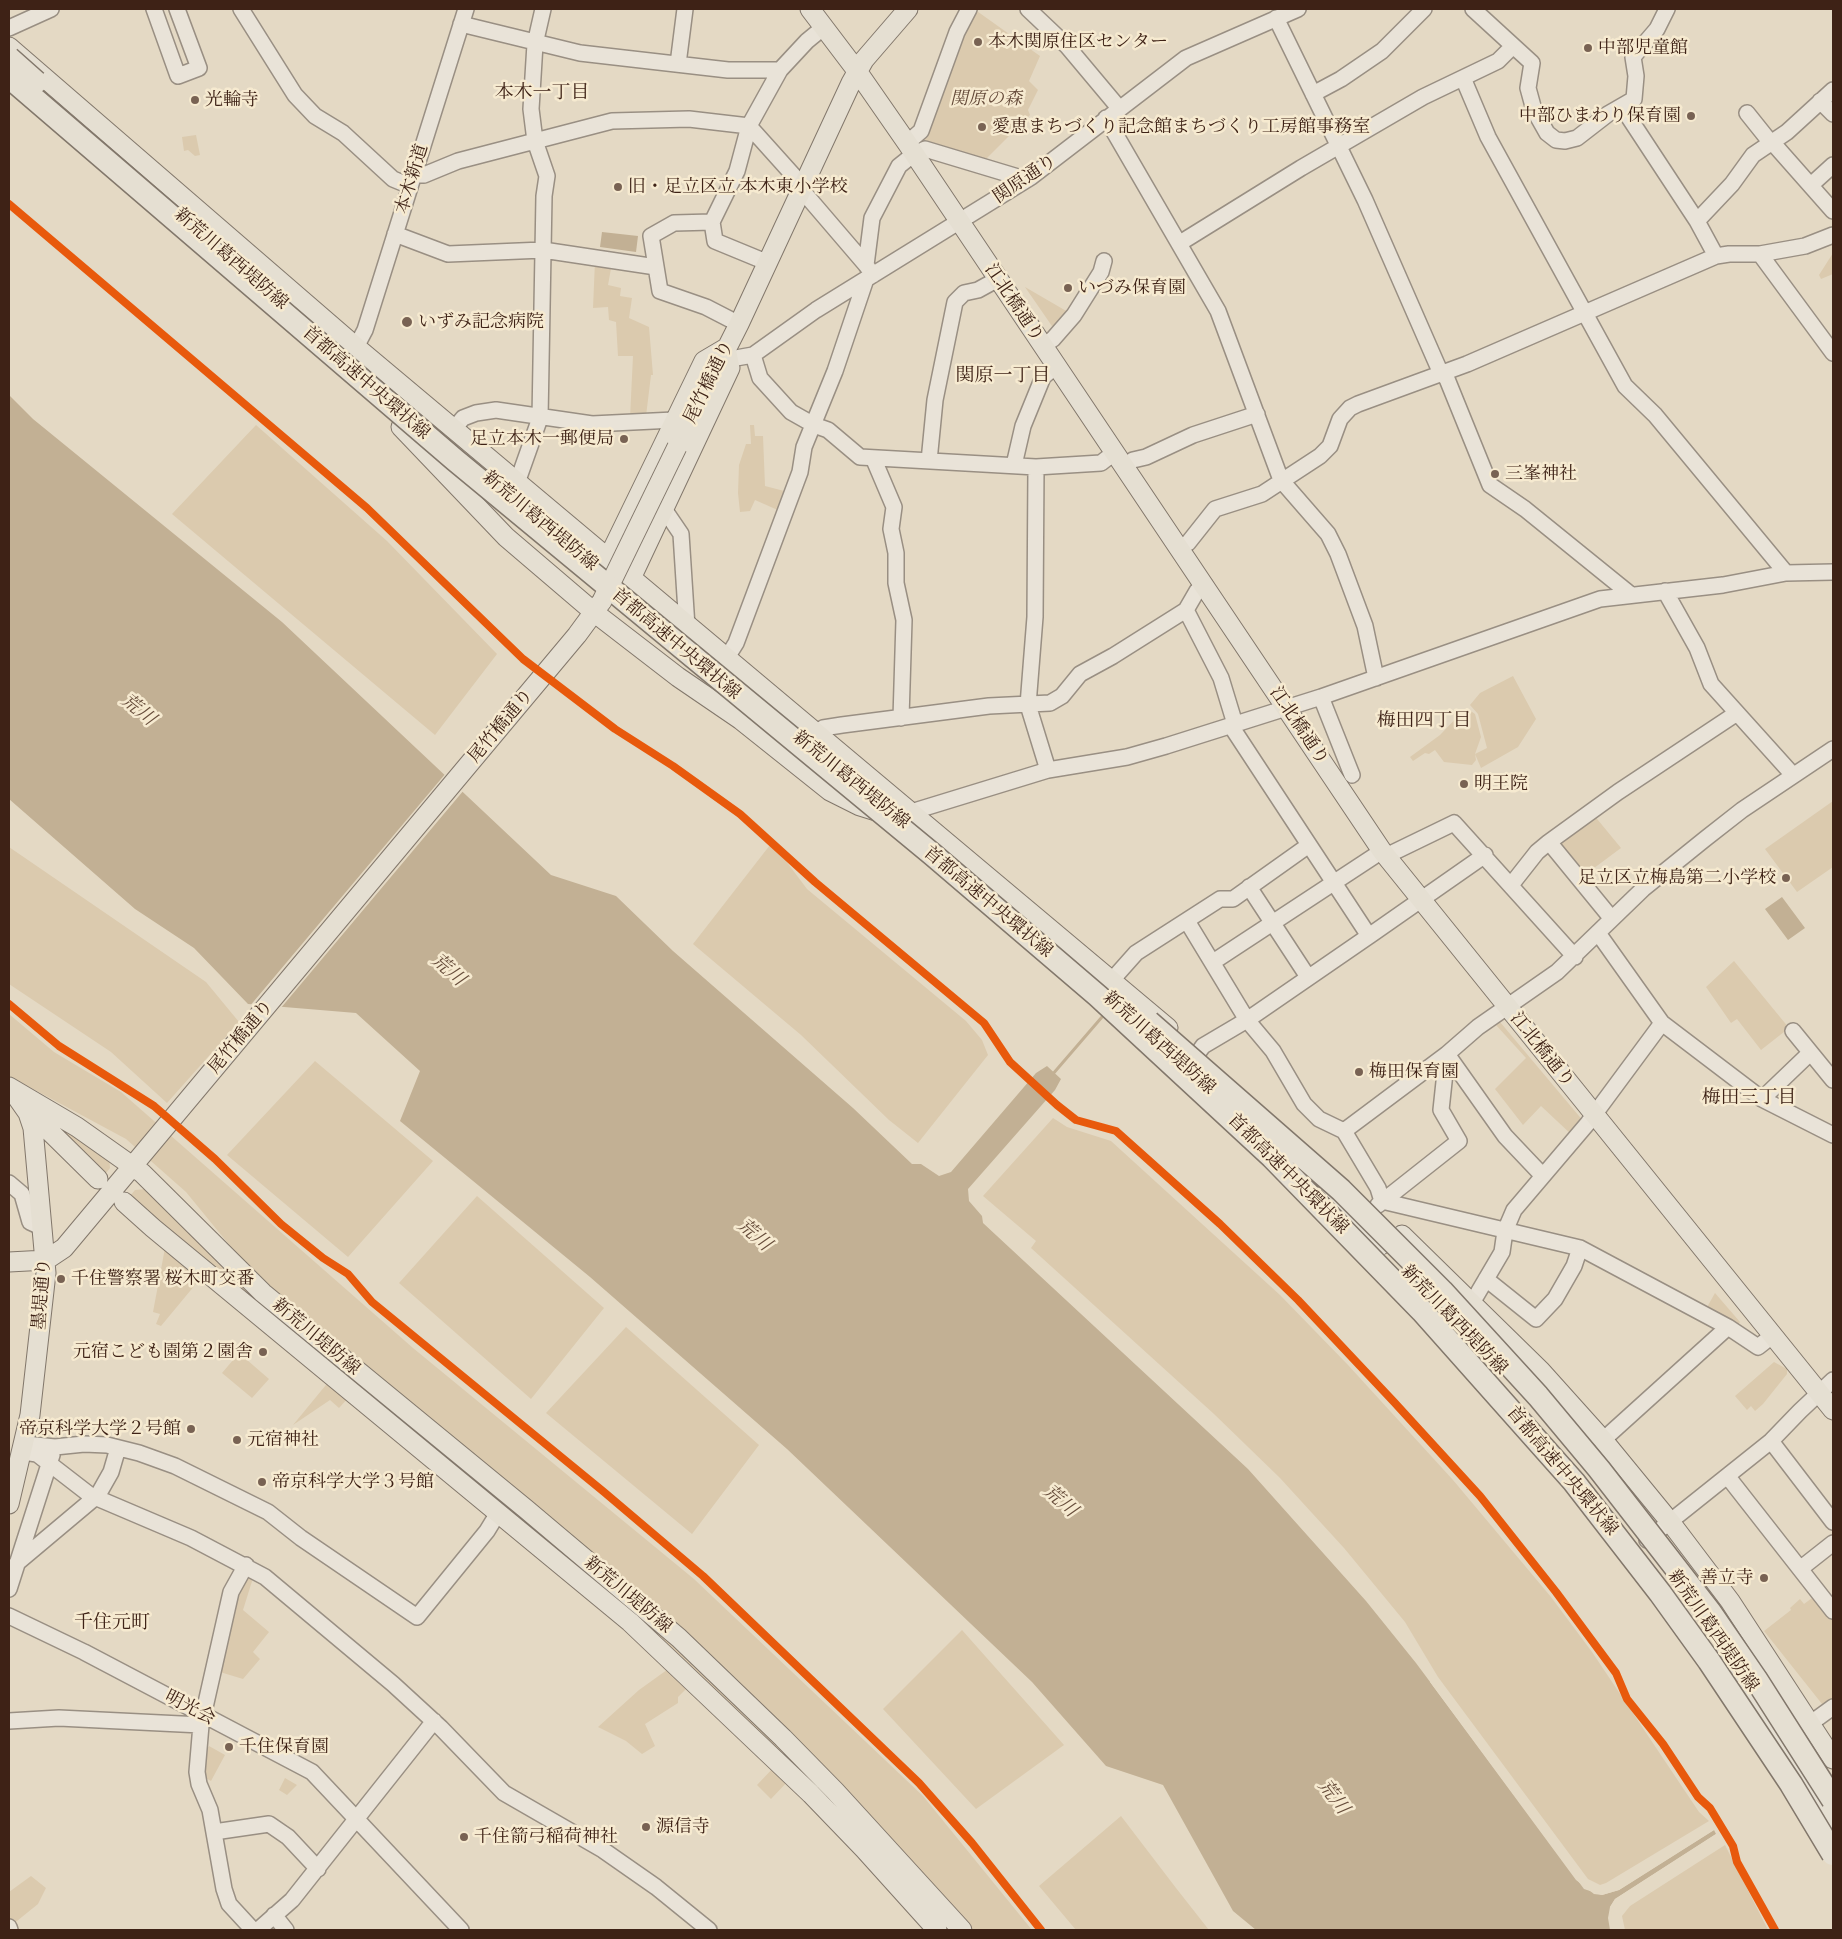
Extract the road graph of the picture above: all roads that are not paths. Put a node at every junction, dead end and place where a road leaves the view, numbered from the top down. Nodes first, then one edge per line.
1 (50, 9) edge
2 (154, 9) edge
3 (178, 9) edge
4 (240, 9) edge
5 (466, 9) edge
6 (543, 9) edge
7 (685, 9) edge
8 (810, 9) edge
9 (908, 9) edge
10 (969, 9) edge
11 (1028, 9) edge
12 (1298, 9) edge
13 (1424, 9) edge
14 (1473, 9) edge
15 (1667, 9) edge
16 (1276, 18) junction
17 (461, 24) junction
18 (824, 27) junction
19 (9, 28) edge
20 (535, 44) junction
21 (1513, 46) junction
22 (9, 47) edge
23 (9, 58) edge
24 (678, 64) junction
25 (9, 67) edge
26 (780, 70) junction
27 (857, 71) junction
28 (9, 77) edge
29 (1463, 78) junction
30 (1833, 90) edge
31 (1313, 94) junction
32 (1820, 101) junction
33 (1622, 107) junction
34 (1119, 108) junction
35 (1747, 113) dead end
36 (1833, 114) edge
37 (1106, 118) junction
38 (749, 126) junction
39 (535, 141) junction
40 (1771, 142) junction
41 (1338, 147) junction
42 (911, 148) junction
43 (1833, 165) edge
44 (412, 181) junction
45 (1024, 181) junction
46 (801, 186) junction
47 (1811, 186) junction
48 (1833, 211) edge
49 (960, 221) junction
50 (1697, 221) junction
51 (712, 222) junction
52 (395, 234) junction
53 (1833, 235) edge
54 (1180, 243) junction
55 (543, 250) junction
56 (1760, 254) junction
57 (1716, 256) junction
58 (766, 262) junction
59 (1104, 262) dead end
60 (656, 267) junction
61 (868, 273) junction
62 (998, 279) junction
63 (1584, 314) junction
64 (739, 324) junction
65 (1043, 346) junction
66 (351, 353) junction
67 (1833, 353) edge
68 (753, 355) junction
69 (724, 356) junction
70 (1056, 366) junction
71 (1443, 373) junction
72 (1257, 414) junction
73 (540, 418) junction
74 (674, 420) junction
75 (814, 425) junction
76 (453, 430) junction
77 (1120, 459) junction
78 (874, 460) junction
79 (929, 461) junction
80 (1014, 465) junction
81 (1036, 467) junction
82 (1281, 480) junction
83 (517, 483) junction
84 (664, 509) junction
85 (1180, 548) junction
86 (605, 566) junction
87 (1833, 572) edge
88 (1786, 573) junction
89 (1205, 585) junction
90 (628, 586) junction
91 (1666, 591) junction
92 (1630, 594) junction
93 (598, 607) junction
94 (1186, 610) junction
95 (687, 627) junction
96 (726, 659) junction
97 (1376, 678) junction
98 (1321, 697) junction
99 (1028, 705) junction
100 (1286, 708) junction
101 (1737, 713) junction
102 (901, 718) junction
103 (1233, 725) junction
104 (814, 733) junction
105 (1833, 749) edge
106 (1048, 770) junction
107 (1352, 775) dead end
108 (1793, 775) junction
109 (911, 812) junction
110 (891, 813) junction
111 (1549, 842) junction
112 (1309, 845) junction
113 (1384, 854) junction
114 (1485, 855) junction
115 (1334, 882) junction
116 (1511, 885) junction
117 (1249, 887) junction
118 (1421, 901) junction
119 (1612, 919) junction
120 (1187, 921) junction
121 (1272, 924) junction
122 (1598, 933) junction
123 (1369, 936) junction
124 (1575, 957) junction
125 (1213, 962) junction
126 (1308, 977) junction
127 (1112, 980) junction
128 (1507, 1008) junction
129 (1247, 1020) junction
130 (1662, 1023) junction
131 (1793, 1031) dead end
132 (1198, 1053) junction
133 (1810, 1053) junction
134 (1447, 1054) junction
135 (1833, 1080) edge
136 (9, 1088) edge
137 (1762, 1100) junction
138 (23, 1104) junction
139 (1594, 1114) junction
140 (1344, 1131) junction
141 (1833, 1135) edge
142 (138, 1160) junction
143 (1542, 1175) junction
144 (98, 1179) dead end
145 (9, 1183) edge
146 (124, 1202) dead end
147 (1378, 1205) junction
148 (1326, 1210) junction
149 (1360, 1225) junction
150 (43, 1228) junction
151 (1505, 1231) junction
152 (1580, 1248) junction
153 (46, 1260) junction
154 (9, 1262) edge
155 (1486, 1279) junction
156 (263, 1293) junction
157 (1472, 1303) junction
158 (1728, 1327) junction
159 (1772, 1336) junction
160 (1487, 1339) junction
161 (329, 1373) junction
162 (1833, 1380) edge
163 (1819, 1393) junction
164 (1833, 1410) edge
165 (1603, 1440) junction
166 (1771, 1441) junction
167 (55, 1447) junction
168 (118, 1448) junction
169 (19, 1453) edge
170 (50, 1464) junction
171 (1728, 1477) junction
172 (94, 1497) junction
173 (9, 1504) edge
174 (498, 1513) junction
175 (1833, 1522) edge
176 (1671, 1523) junction
177 (1647, 1540) junction
178 (1833, 1543) edge
179 (17, 1563) junction
180 (246, 1566) junction
181 (1800, 1570) junction
182 (9, 1589) edge
183 (1833, 1611) edge
184 (9, 1616) edge
185 (1833, 1707) edge
186 (202, 1720) junction
187 (9, 1721) edge
188 (434, 1721) junction
189 (1811, 1723) junction
190 (1833, 1758) edge
191 (1833, 1779) edge
192 (1833, 1800) edge
193 (1833, 1814) edge
194 (357, 1820) junction
195 (214, 1832) junction
196 (1833, 1843) edge
197 (318, 1869) junction
198 (274, 1915) junction
199 (455, 1928) edge
200 (252, 1930) edge
201 (258, 1930) edge
202 (286, 1930) edge
203 (709, 1930) edge
204 (937, 1930) edge
205 (962, 1930) edge

1 - 19 street
2 - 3 street
4 - 44 street
5 - 17 street, 本木新道
6 - 20 street
7 - 24 street
8 - 18 main road, 江北橋通り
9 - 27 main road, 尾竹橋通り
10 - 42 street
11 - 34 street
12 - 16 street, 関原通り
13 - 31 street
14 - 21 street
15 - 33 street
16 - 31 street
16 - 34 street, 関原通り
17 - 20 street
17 - 44 street, 本木新道
18 - 26 street
18 - 27 main road, 江北橋通り
20 - 24 street
20 - 39 street
21 - 29 street
21 - 33 street
22 - 66 main road, 新荒川葛西堤防線
23 - 160 highway, 首都高速中央環状線, bridge
24 - 26 street
25 - 66 main road, 新荒川葛西堤防線
26 - 38 street
27 - 42 main road, 江北橋通り
27 - 46 main road, 尾竹橋通り
28 - 148 highway, 首都高速中央環状線, bridge
29 - 41 street
29 - 63 street
30 - 32 street
31 - 41 street
32 - 36 street
32 - 40 street
33 - 50 street
34 - 37 street, 関原通り
35 - 40 street
37 - 45 street, 関原通り
37 - 54 street
38 - 39 street
38 - 46 street
38 - 51 street
39 - 44 street
39 - 55 street
40 - 47 street
40 - 50 street
41 - 54 street
41 - 71 street
42 - 45 street
42 - 49 main road, 江北橋通り
42 - 61 street
43 - 47 street
44 - 52 street, 本木新道
45 - 49 street, 関原通り
46 - 58 main road, 尾竹橋通り
46 - 61 street
47 - 48 street
49 - 61 street, 関原通り
49 - 62 main road, 江北橋通り
50 - 57 street
51 - 58 street
51 - 60 street
52 - 55 street
52 - 66 street, 本木新道
53 - 56 street
54 - 72 street
55 - 60 street
55 - 73 street
56 - 57 street
56 - 67 street
57 - 63 street
58 - 64 main road, 尾竹橋通り
59 - 65 street
60 - 64 street
61 - 68 street, 関原通り
61 - 75 street
62 - 65 main road, 江北橋通り
62 - 79 street
63 - 71 street
63 - 88 street
64 - 69 main road, 尾竹橋通り
65 - 70 main road, 江北橋通り
66 - 76 main road, 新荒川葛西堤防線
66 - 86 main road, 新荒川葛西堤防線
66 - 93 main road
68 - 69 street
68 - 75 street
69 - 74 main road
69 - 84 main road
69 - 93 main road, 尾竹橋通り, bridge
70 - 77 main road, 江北橋通り
70 - 80 street
71 - 82 street
71 - 92 street
72 - 77 street
72 - 82 street
73 - 74 street
73 - 76 street
73 - 83 street
74 - 86 main road
75 - 78 street
75 - 96 street
76 - 83 main road, 新荒川葛西堤防線
77 - 81 street
77 - 85 main road, 江北橋通り
78 - 79 street
78 - 102 street
79 - 80 street
80 - 81 street
81 - 99 street
82 - 85 street
82 - 97 street
83 - 86 main road, 新荒川葛西堤防線
84 - 90 main road
84 - 95 street
85 - 89 main road, 江北橋通り
86 - 90 main road, 新荒川葛西堤防線
87 - 88 street
88 - 91 street
89 - 94 street
89 - 100 main road, 江北橋通り
90 - 95 main road, 新荒川葛西堤防線
90 - 110 main road, 新荒川葛西堤防線
91 - 92 street
91 - 101 street
92 - 97 street
93 - 110 main road
93 - 142 main road, 尾竹橋通り
94 - 99 street
94 - 103 street
95 - 96 main road, 新荒川葛西堤防線
96 - 104 main road, 新荒川葛西堤防線
97 - 98 street
98 - 100 street
98 - 107 street
99 - 102 street
99 - 106 street
100 - 103 street
100 - 113 main road, 江北橋通り
101 - 108 street
101 - 111 street
102 - 104 street
103 - 106 street
103 - 112 street
104 - 109 main road, 新荒川葛西堤防線
105 - 108 street
106 - 109 street
108 - 119 street
109 - 110 main road
109 - 127 main road, 新荒川葛西堤防線
110 - 149 main road, 新荒川葛西堤防線
111 - 116 street
111 - 119 street
112 - 115 street
112 - 117 street
113 - 114 street
113 - 115 street
113 - 118 main road, 江北橋通り
114 - 116 street
114 - 118 street
115 - 121 street
115 - 123 street
116 - 124 street
117 - 120 street
117 - 121 street
118 - 123 street
118 - 128 main road, 江北橋通り
119 - 122 street
120 - 125 street
120 - 127 street
121 - 125 street
121 - 126 street
122 - 124 street
122 - 130 street
123 - 126 street
124 - 128 street
125 - 129 street
126 - 129 street
127 - 132 main road, 新荒川葛西堤防線
128 - 134 street
128 - 139 main road, 江北橋通り
129 - 132 street
129 - 140 street
130 - 137 street
130 - 139 street
131 - 133 street
132 - 147 main road, 新荒川葛西堤防線
133 - 135 street
133 - 137 street
134 - 140 street
134 - 143 street
134 - 147 street
136 - 138 main road, 墨堤通り
136 - 142 main road, 新荒川堤防線
137 - 141 street
138 - 144 main road
138 - 150 main road, 墨堤通り
139 - 143 street
139 - 159 main road, 江北橋通り
140 - 147 street
142 - 153 main road, 尾竹橋通り
142 - 156 main road, 新荒川堤防線
143 - 151 street
145 - 150 street
146 - 161 main road, 新荒川堤防線
147 - 149 street
147 - 151 street
147 - 157 main road, 新荒川葛西堤防線
148 - 196 highway, 首都高速中央環状線, bridge
148 - 196 highway, bridge
149 - 177 main road, 新荒川葛西堤防線
150 - 153 main road, 墨堤通り
151 - 152 street
151 - 155 street
152 - 155 street
152 - 158 street
153 - 154 main road
153 - 169 main road, 墨堤通り
155 - 157 street
156 - 161 main road, 新荒川堤防線
156 - 205 main road, 新荒川堤防線
157 - 165 main road, 新荒川葛西堤防線
158 - 159 street
158 - 165 street
159 - 163 main road, 江北橋通り
160 - 191 highway, bridge
160 - 192 highway, 首都高速中央環状線, bridge
161 - 174 main road, 新荒川堤防線
162 - 163 street
163 - 164 main road, 江北橋通り
163 - 166 street
165 - 176 main road, 新荒川葛西堤防線
166 - 171 street
166 - 175 street
167 - 168 street
167 - 169 street
167 - 170 street
168 - 172 street
168 - 174 street
169 - 170 street
169 - 173 main road, 墨堤通り
170 - 172 street
170 - 179 street
171 - 176 street
171 - 181 street
172 - 179 street
172 - 180 street
174 - 204 main road, 新荒川堤防線
176 - 177 street
176 - 189 main road, 新荒川葛西堤防線
177 - 193 main road, 新荒川葛西堤防線
177 - 196 main road
178 - 181 street
179 - 182 street
180 - 186 street
180 - 188 street
181 - 183 street
184 - 186 street, 明光会
185 - 189 street
186 - 187 street
186 - 194 street, 明光会
186 - 195 street
188 - 194 street
188 - 203 street
189 - 190 main road, 新荒川葛西堤防線
194 - 197 street
194 - 199 street, 明光会
195 - 197 street
195 - 200 street
197 - 198 street
198 - 201 street
198 - 202 street

